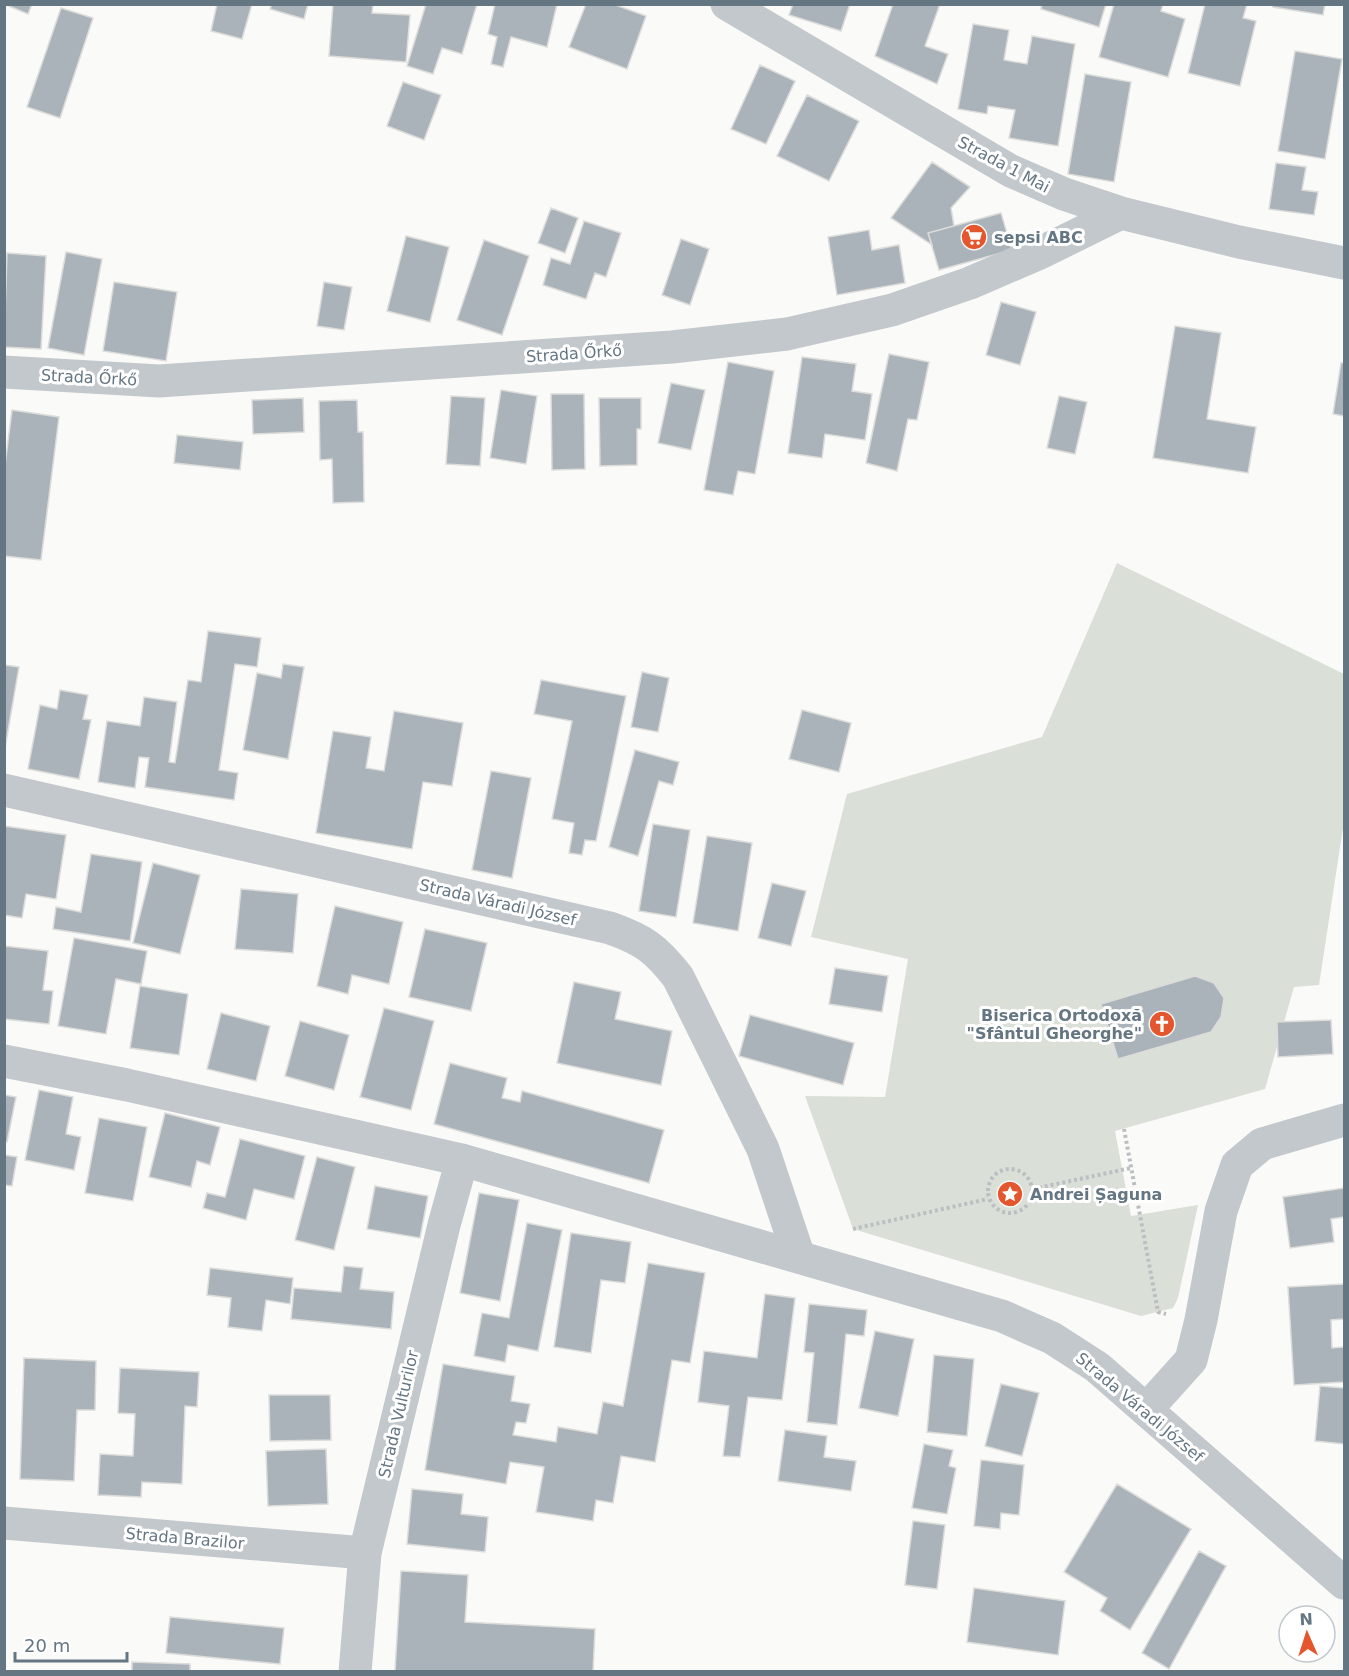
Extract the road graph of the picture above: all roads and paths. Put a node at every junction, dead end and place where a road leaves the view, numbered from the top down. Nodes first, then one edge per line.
1 (727, 4) edge
2 (1120, 213) junction
3 (1344, 263) edge
4 (4, 372) edge
5 (4, 790) edge
6 (4, 1061) edge
7 (1344, 1120) edge
8 (1124, 1130) dead end
9 (462, 1160) junction
10 (1131, 1168) junction
11 (1033, 1189) junction
12 (988, 1199) junction
13 (854, 1229) dead end
14 (798, 1257) junction
15 (1158, 1312) dead end
16 (1146, 1410) junction
17 (4, 1523) edge
18 (365, 1552) junction
19 (1344, 1583) edge
20 (355, 1671) edge

1 - 2 street, Strada 1 Mai
2 - 3 street, Strada 1 Mai
2 - 4 street, Strada Őrkő
5 - 14 street, Strada Váradi József
6 - 9 street, Strada Váradi József
7 - 16 street
8 - 10 path
9 - 14 street, Strada Váradi József
9 - 18 street, Strada Vulturilor
10 - 11 path
10 - 15 path
11 - 12 path
11 - 12 path
12 - 13 path
14 - 16 street, Strada Váradi József
16 - 19 street, Strada Váradi József
17 - 18 street, Strada Brazilor
18 - 20 street, Strada Vulturilor

